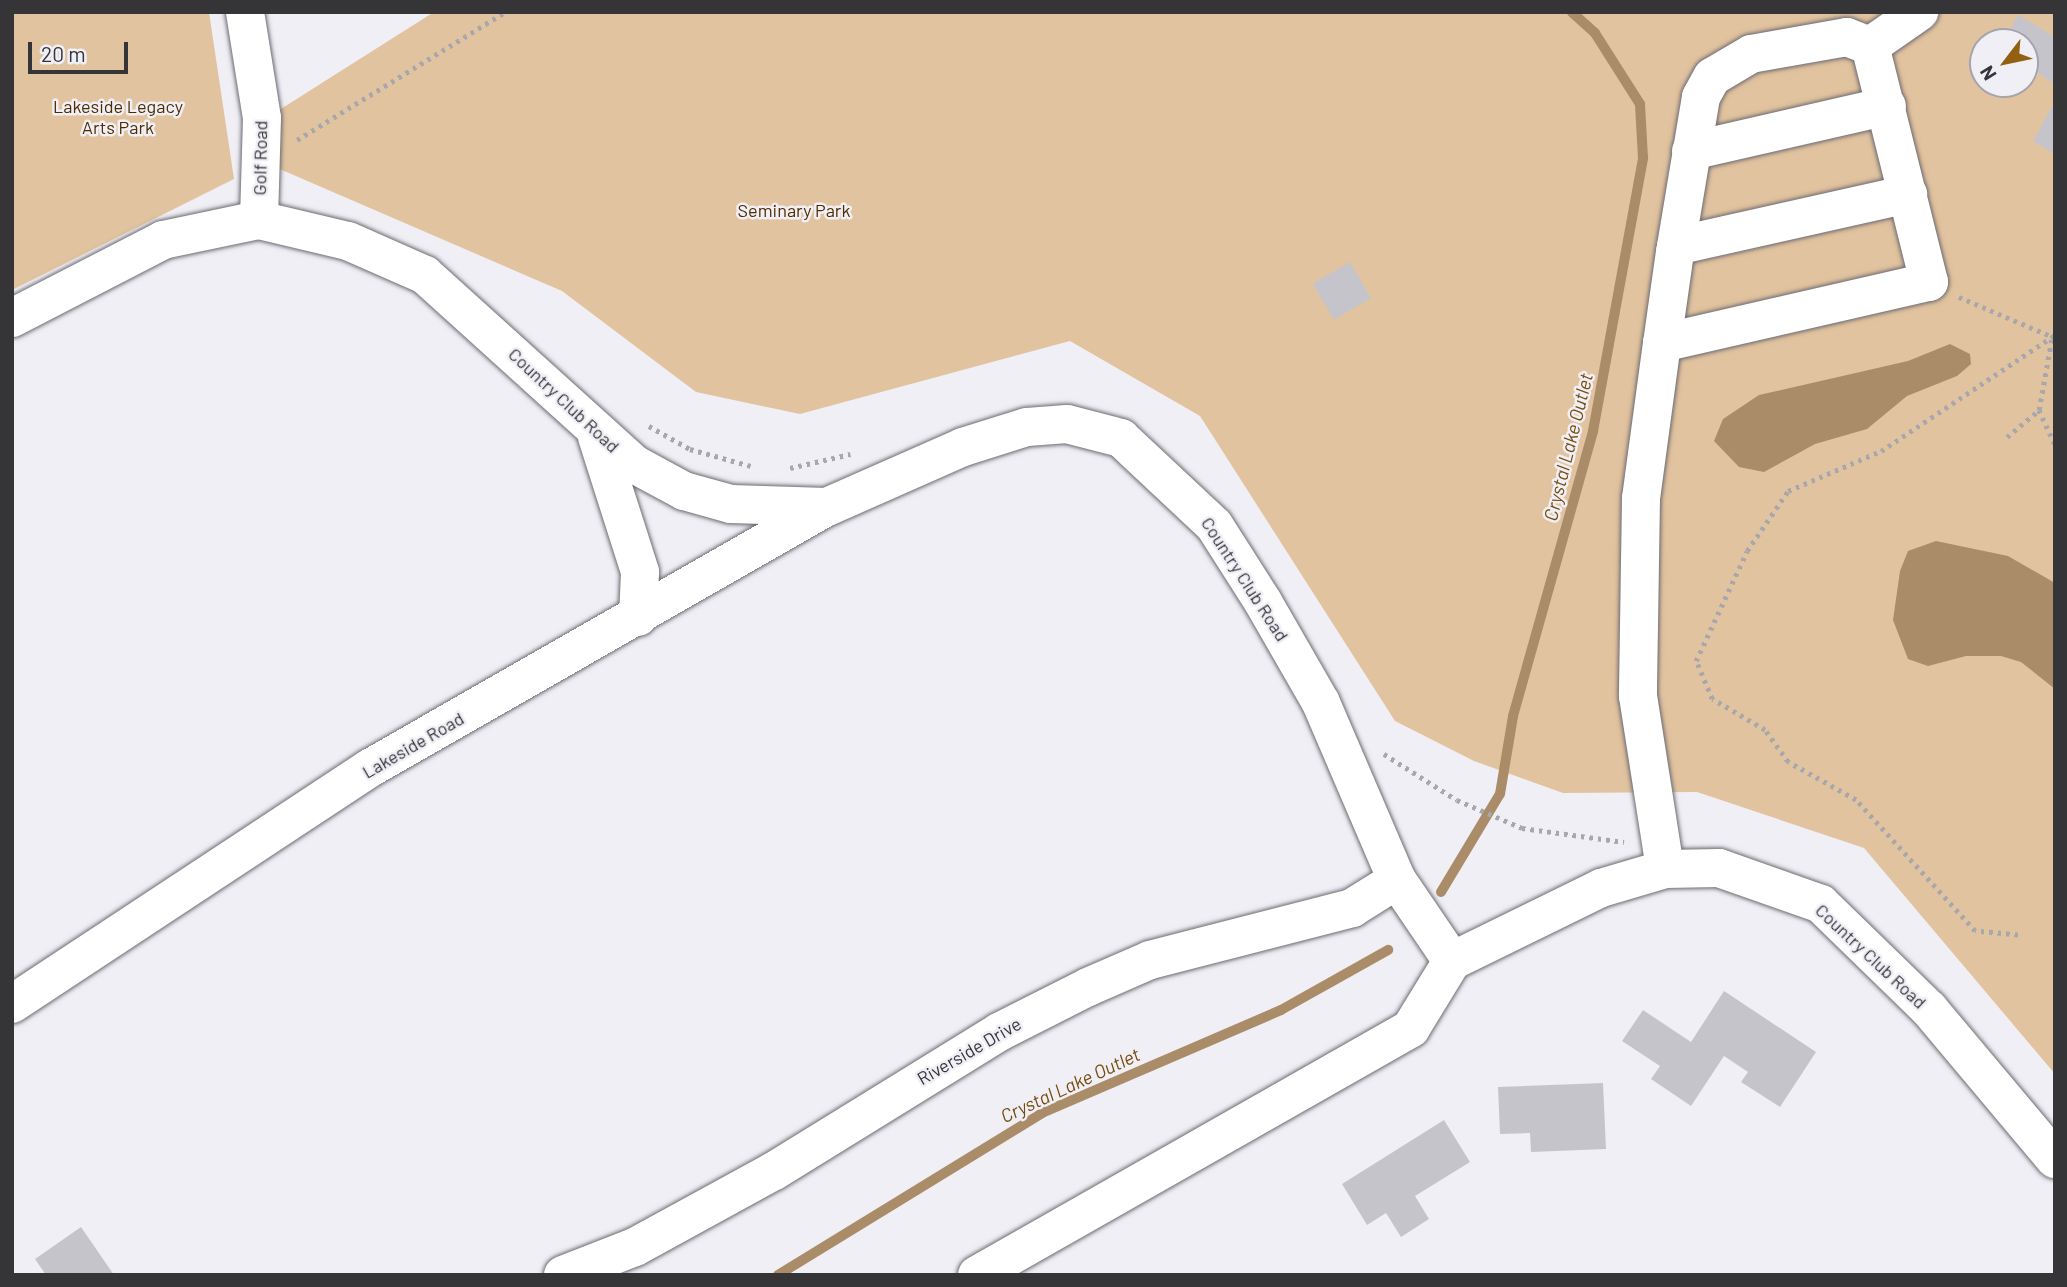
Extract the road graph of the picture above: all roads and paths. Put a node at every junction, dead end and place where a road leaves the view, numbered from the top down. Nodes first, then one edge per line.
1 (245, 12) edge
2 (505, 12) edge
3 (1919, 12) edge
4 (1870, 46) junction
5 (1887, 106) junction
6 (1691, 151) junction
7 (258, 164) junction
8 (1908, 194) junction
9 (259, 220) junction
10 (1676, 246) junction
11 (1954, 295) dead end
12 (12, 318) edge
13 (2053, 336) edge
14 (1662, 343) junction
15 (2039, 410) junction
16 (596, 436) junction
17 (2007, 437) dead end
18 (2055, 445) edge
19 (827, 507) junction
20 (638, 617) junction
21 (1468, 804) dead end
22 (1508, 823) dead end
23 (1665, 869) junction
24 (1397, 880) junction
25 (2018, 935) dead end
26 (1452, 961) junction
27 (12, 1004) edge
28 (2055, 1159) edge
29 (563, 1275) edge
30 (976, 1275) edge

1 - 7 street, Golf Road
2 - 7 path
3 - 4 street
4 - 5 street
4 - 6 street
5 - 6 street
5 - 8 street
6 - 10 street
7 - 9 street, Golf Road
8 - 10 street
8 - 14 street
9 - 12 street, Country Club Road
9 - 16 street, Country Club Road
10 - 14 street
11 - 13 path
13 - 15 path
13 - 25 path
14 - 23 street
15 - 17 path
15 - 18 path
16 - 19 street, Country Club Road
16 - 20 street
19 - 20 street, Lakeside Road
19 - 24 street, Country Club Road
20 - 27 street, Lakeside Road
21 - 22 path
23 - 26 street, Country Club Road
23 - 28 street, Country Club Road
24 - 26 street, Country Club Road
24 - 29 street, Riverside Drive
26 - 30 street

